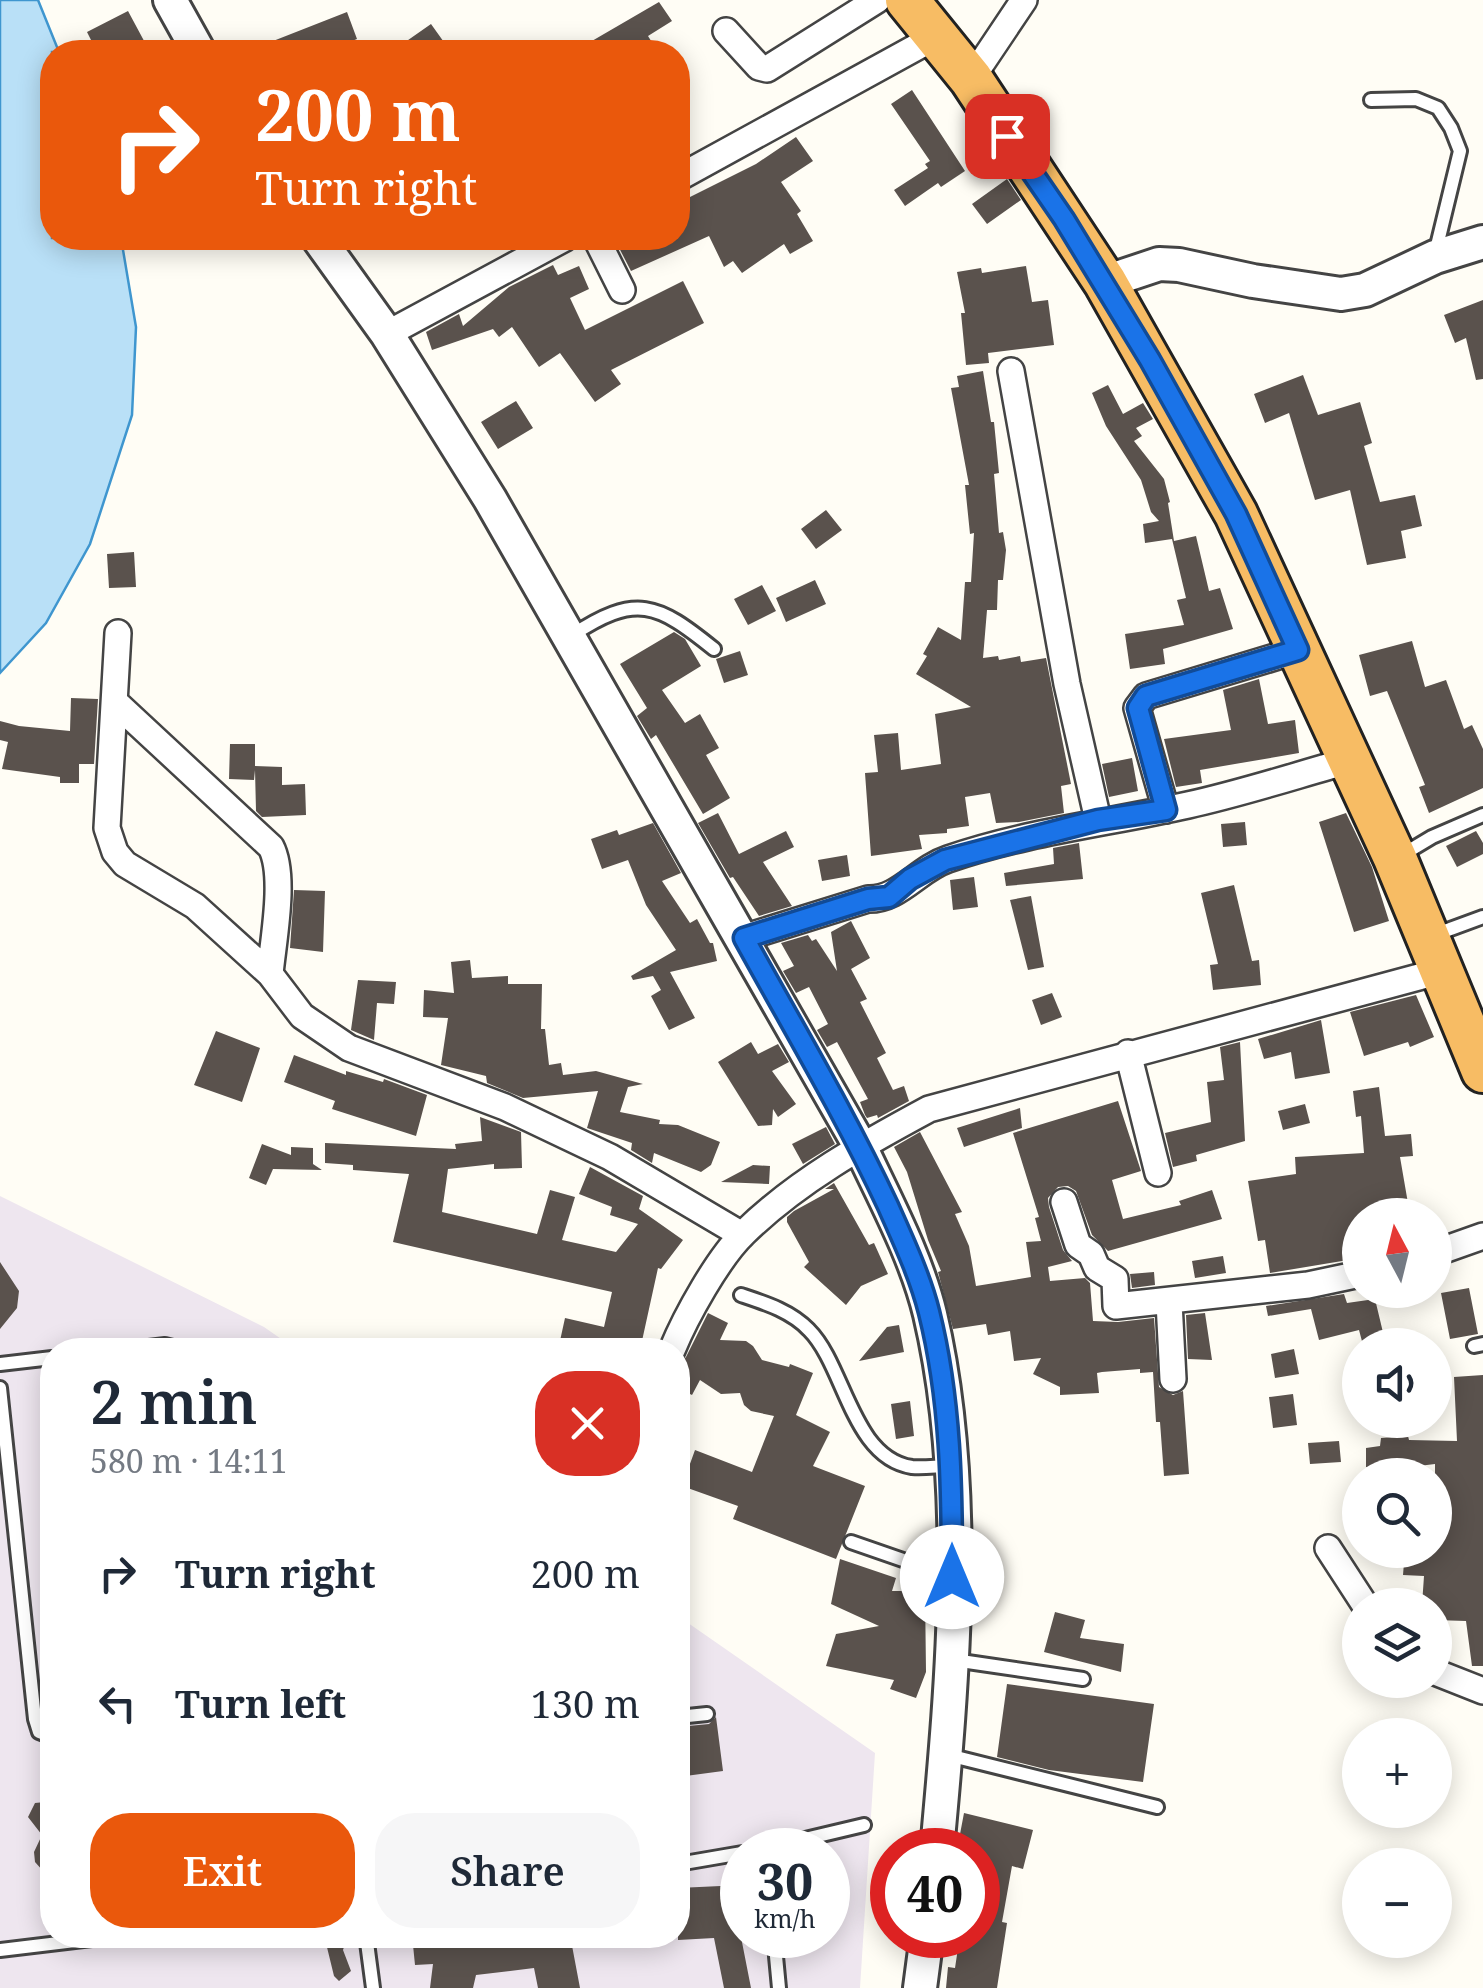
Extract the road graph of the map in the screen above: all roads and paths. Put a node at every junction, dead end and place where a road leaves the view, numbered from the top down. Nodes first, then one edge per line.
1 (170, 0) edge
2 (878, 0) edge
3 (908, 0) edge
4 (1024, 0) edge
5 (726, 31) dead end
6 (935, 37) junction
7 (192, 40) edge
8 (971, 80) junction
9 (1370, 100) dead end
10 (690, 171) edge
11 (1483, 242) edge
12 (327, 250) edge
13 (543, 250) edge
14 (602, 250) edge
15 (1435, 257) junction
16 (1105, 282) junction
17 (622, 290) dead end
18 (387, 334) junction
19 (1011, 371) dead end
20 (118, 633) dead end
21 (569, 638) junction
22 (714, 650) dead end
23 (1298, 650) junction
24 (116, 703) junction
25 (1351, 760) junction
26 (1166, 810) junction
27 (1483, 814) edge
28 (1098, 820) junction
29 (1395, 858) junction
30 (1483, 917) edge
31 (744, 938) junction
32 (1434, 954) junction
33 (270, 974) junction
34 (1478, 1045) edge
35 (1128, 1053) junction
36 (860, 1146) junction
37 (1158, 1173) dead end
38 (1064, 1202) dead end
39 (742, 1235) junction
40 (1483, 1236) edge
41 (1452, 1247) edge
42 (1342, 1278) edge
43 (741, 1296) dead end
44 (1169, 1302) junction
45 (677, 1338) edge
46 (40, 1359) edge
47 (0, 1364) edge
48 (1173, 1379) dead end
49 (0, 1388) edge
50 (953, 1466) junction
51 (852, 1542) dead end
52 (1328, 1548) dead end
53 (952, 1577) junction
54 (1354, 1588) edge
55 (952, 1660) junction
56 (1083, 1679) dead end
57 (1452, 1679) edge
58 (1483, 1692) edge
59 (707, 1714) dead end
60 (690, 1715) edge
61 (40, 1732) edge
62 (946, 1755) junction
63 (1157, 1807) dead end
64 (864, 1825) dead end
65 (850, 1828) edge
66 (939, 1828) edge
67 (720, 1856) edge
68 (690, 1862) edge
69 (40, 1945) edge
70 (368, 1948) edge
71 (0, 1950) edge
72 (776, 1958) edge
73 (925, 1958) edge
74 (373, 1988) edge
75 (779, 1988) edge
76 (920, 1988) edge

1 - 7 street
2 - 5 street
3 - 6 highway
4 - 8 street
6 - 8 highway
6 - 10 street
8 - 16 highway
9 - 15 lane
11 - 15 street
12 - 18 street
13 - 18 street
14 - 17 street
15 - 16 street
16 - 23 highway
18 - 21 street
19 - 28 street
20 - 24 street
21 - 22 lane
21 - 31 street
23 - 25 highway
23 - 26 street
24 - 33 street
24 - 33 street
25 - 26 street
25 - 29 highway
26 - 28 street
27 - 29 lane
28 - 31 street
29 - 32 highway
30 - 32 lane
31 - 36 street
32 - 34 highway
32 - 35 street
33 - 39 street
35 - 36 street
35 - 37 street
36 - 39 street
36 - 50 street
38 - 44 street
39 - 45 street
40 - 41 street
42 - 44 street
43 - 50 lane
44 - 48 street
46 - 47 lane
49 - 61 lane
50 - 53 street
51 - 53 lane
52 - 54 street
53 - 55 street
55 - 56 lane
55 - 62 street
57 - 58 street
59 - 60 lane
62 - 63 lane
62 - 66 street
64 - 65 lane
67 - 68 lane
69 - 71 lane
70 - 74 lane
72 - 75 lane
73 - 76 street

